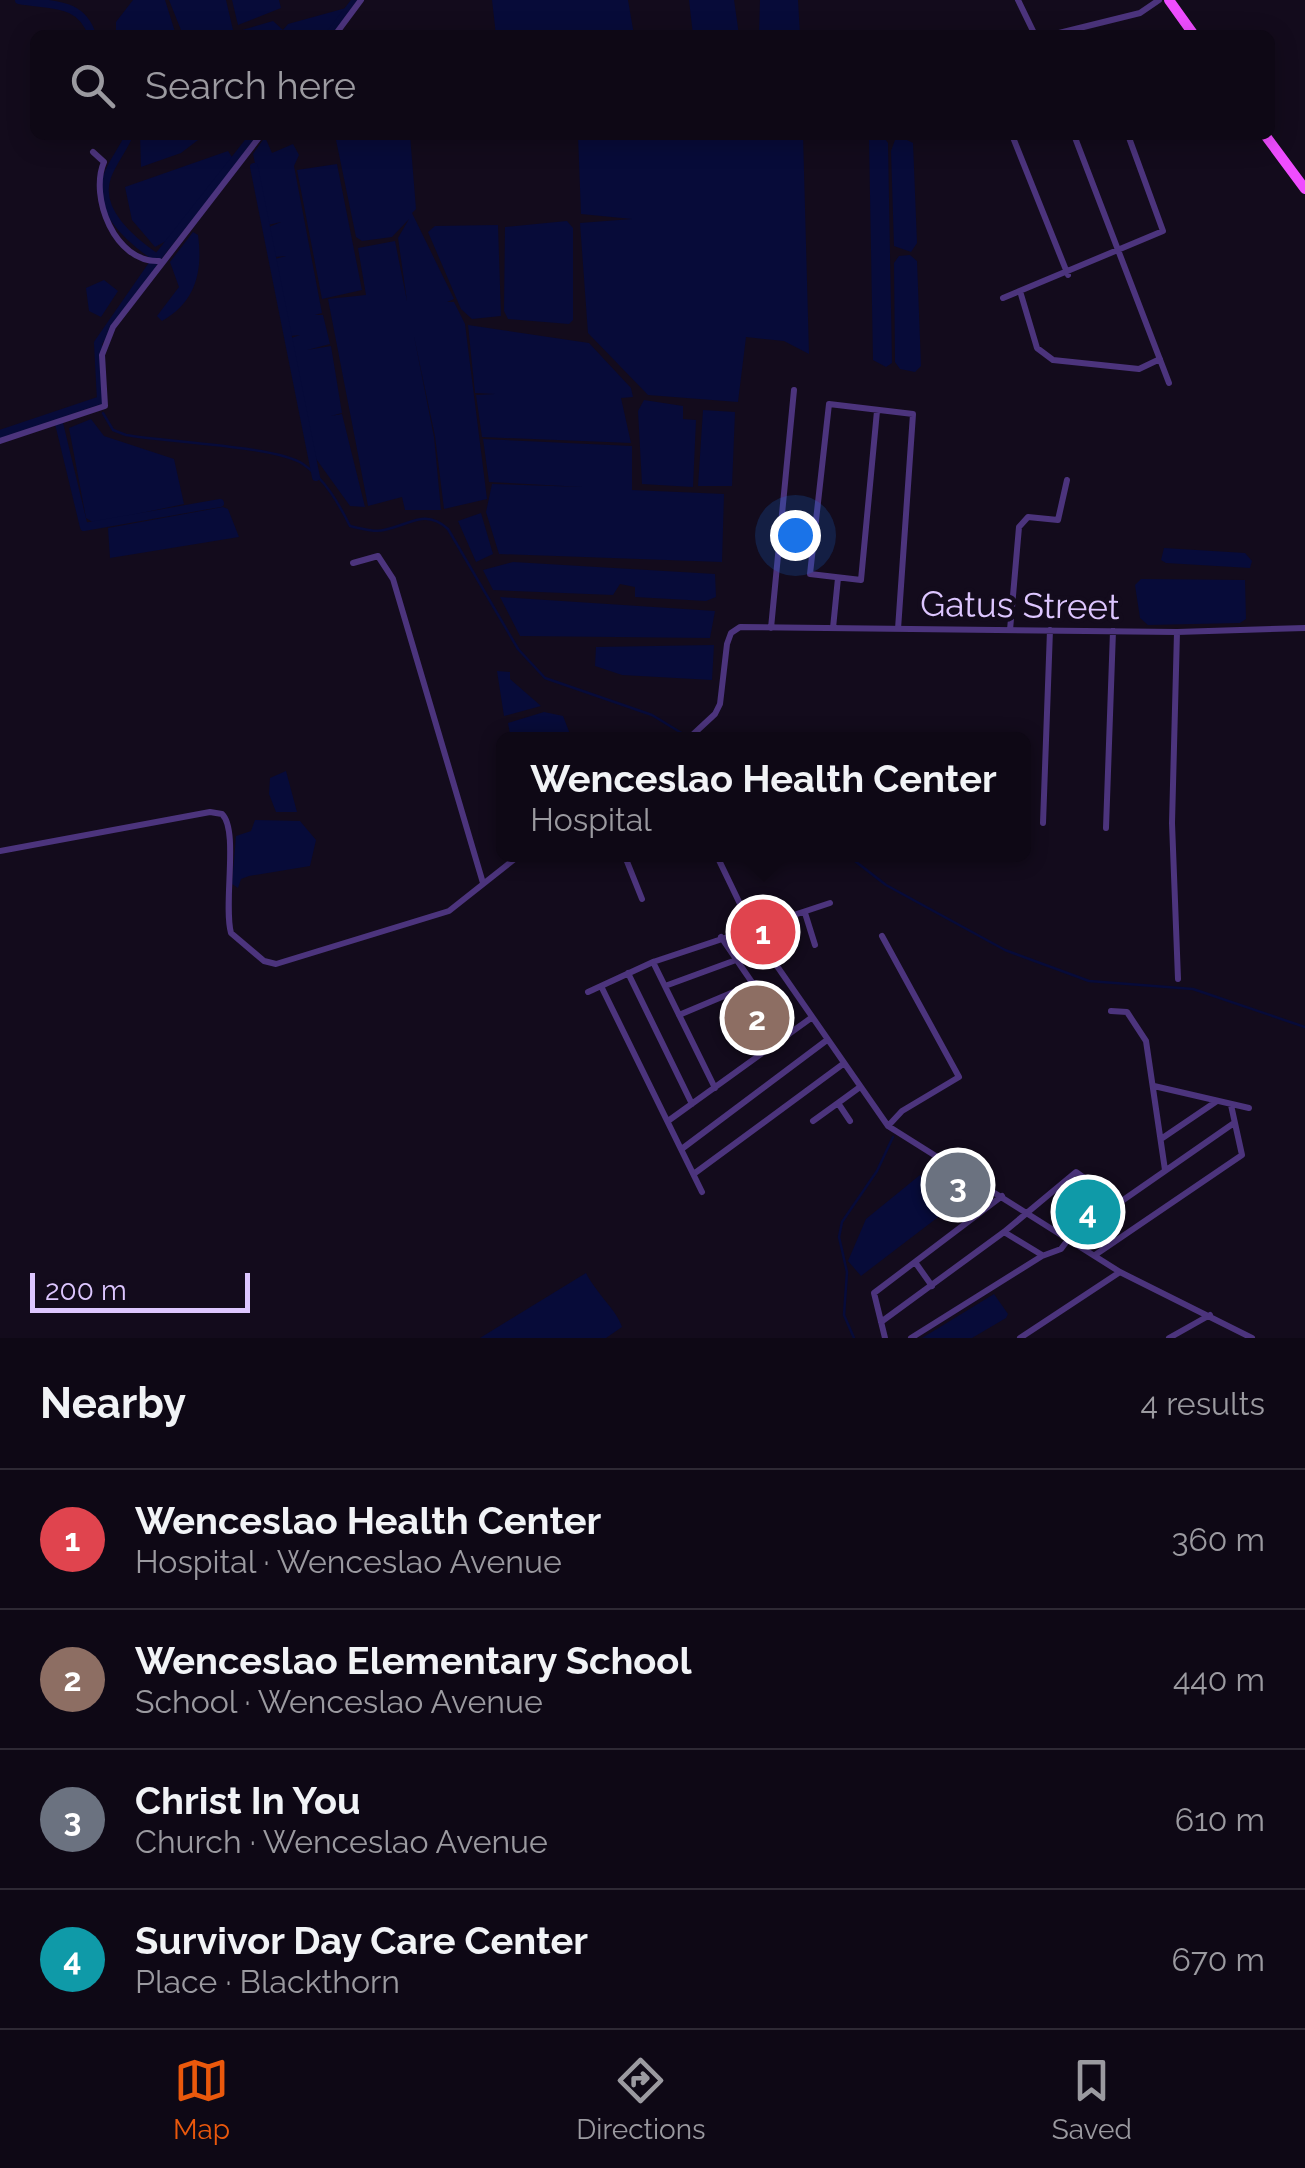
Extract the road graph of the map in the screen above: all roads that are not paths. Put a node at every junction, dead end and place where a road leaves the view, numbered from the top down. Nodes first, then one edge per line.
1 (361, 0) edge
2 (1018, 0) edge
3 (1159, 0) edge
4 (1169, 0) edge
5 (1084, 24) junction
6 (339, 30) edge
7 (1033, 30) edge
8 (1067, 30) edge
9 (1086, 30) edge
10 (1190, 30) edge
11 (256, 140) edge
12 (1014, 140) edge
13 (1076, 140) edge
14 (1130, 140) edge
15 (1269, 140) edge
16 (93, 152) dead end
17 (1305, 189) edge
18 (1119, 253) junction
19 (155, 261) junction
20 (1068, 275) junction
21 (1020, 292) junction
22 (1003, 298) dead end
23 (1160, 359) junction
24 (1169, 383) dead end
25 (794, 390) dead end
26 (878, 411) junction
27 (0, 440) edge
28 (1067, 480) dead end
29 (354, 562) dead end
30 (838, 578) junction
31 (771, 628) junction
32 (833, 628) junction
33 (898, 628) junction
34 (1305, 628) edge
35 (1010, 630) junction
36 (1050, 630) junction
37 (1113, 631) junction
38 (1176, 632) junction
39 (695, 732) edge
40 (1043, 823) dead end
41 (1106, 828) dead end
42 (0, 851) edge
43 (510, 862) edge
44 (627, 862) edge
45 (720, 862) edge
46 (482, 883) junction
47 (642, 899) dead end
48 (830, 904) dead end
49 (805, 913) junction
50 (750, 927) junction
51 (882, 936) dead end
52 (721, 938) junction
53 (815, 944) dead end
54 (736, 960) junction
55 (653, 962) junction
56 (628, 973) junction
57 (1178, 979) dead end
58 (755, 983) junction
59 (601, 986) junction
60 (665, 986) junction
61 (588, 992) dead end
62 (1110, 1011) dead end
63 (679, 1015) junction
64 (811, 1018) junction
65 (788, 1035) junction
66 (828, 1040) junction
67 (843, 1064) junction
68 (1154, 1086) junction
69 (860, 1087) junction
70 (715, 1088) junction
71 (1217, 1101) junction
72 (838, 1103) junction
73 (692, 1104) junction
74 (1231, 1105) junction
75 (1249, 1108) dead end
76 (668, 1121) junction
77 (814, 1121) dead end
78 (850, 1122) dead end
79 (1234, 1123) junction
80 (888, 1126) junction
81 (1161, 1140) junction
82 (683, 1148) junction
83 (1165, 1170) junction
84 (695, 1173) junction
85 (702, 1192) dead end
86 (1002, 1196) junction
87 (1118, 1202) junction
88 (1028, 1212) junction
89 (1004, 1232) junction
90 (1070, 1236) junction
91 (1095, 1255) junction
92 (1042, 1256) junction
93 (916, 1262) junction
94 (1120, 1272) junction
95 (932, 1286) junction
96 (1210, 1316) junction
97 (881, 1322) junction
98 (885, 1338) edge
99 (911, 1338) edge
100 (1020, 1338) edge
101 (1169, 1338) edge
102 (1252, 1338) edge

1 - 6 street
2 - 7 street
3 - 5 street
4 - 10 main road
5 - 8 street
5 - 9 street
11 - 19 street
12 - 20 street
13 - 18 street
14 - 18 street
15 - 17 main road
16 - 19 street
18 - 20 street
18 - 23 street
19 - 27 street
20 - 21 street
21 - 22 street
21 - 23 street
23 - 24 street
25 - 31 street
26 - 30 street
26 - 30 street
26 - 33 street
28 - 35 street
29 - 46 street
30 - 32 street
31 - 32 street, Gatus Street
31 - 39 street, Gatus Street
32 - 33 street, Gatus Street
33 - 35 street, Gatus Street
34 - 38 street, Gatus Street
35 - 36 street, Gatus Street
36 - 37 street, Gatus Street
36 - 40 street
37 - 38 street, Gatus Street
37 - 41 street
38 - 57 street
42 - 46 street
43 - 46 street
44 - 47 street
45 - 50 street
48 - 49 street
49 - 50 street
49 - 53 street
50 - 52 street
50 - 64 street
51 - 80 street
52 - 54 street
52 - 55 street
54 - 58 street
54 - 60 street
55 - 56 street
55 - 60 street
56 - 59 street
56 - 73 street
58 - 63 street
58 - 65 street
59 - 61 street
59 - 76 street
60 - 63 street
62 - 68 street
63 - 70 street
64 - 65 street
64 - 66 street
65 - 70 street
66 - 67 street
66 - 82 street
67 - 69 street
67 - 84 street
68 - 71 street
68 - 81 street
69 - 72 street
69 - 80 street
70 - 73 street
71 - 74 street
71 - 81 street
72 - 77 street
72 - 78 street
73 - 76 street
74 - 75 street
74 - 79 street
76 - 82 street
79 - 83 street
79 - 91 street
80 - 86 street
81 - 83 street
82 - 84 street
83 - 87 street
84 - 85 street
86 - 88 street
86 - 93 street
87 - 88 street
87 - 90 street
88 - 89 street
88 - 90 street
89 - 92 street
89 - 95 street
90 - 91 street
90 - 92 street
91 - 94 street
92 - 99 street
93 - 95 street
93 - 97 street
94 - 96 street
94 - 100 street
95 - 97 street
96 - 101 street
96 - 102 street
97 - 98 street

